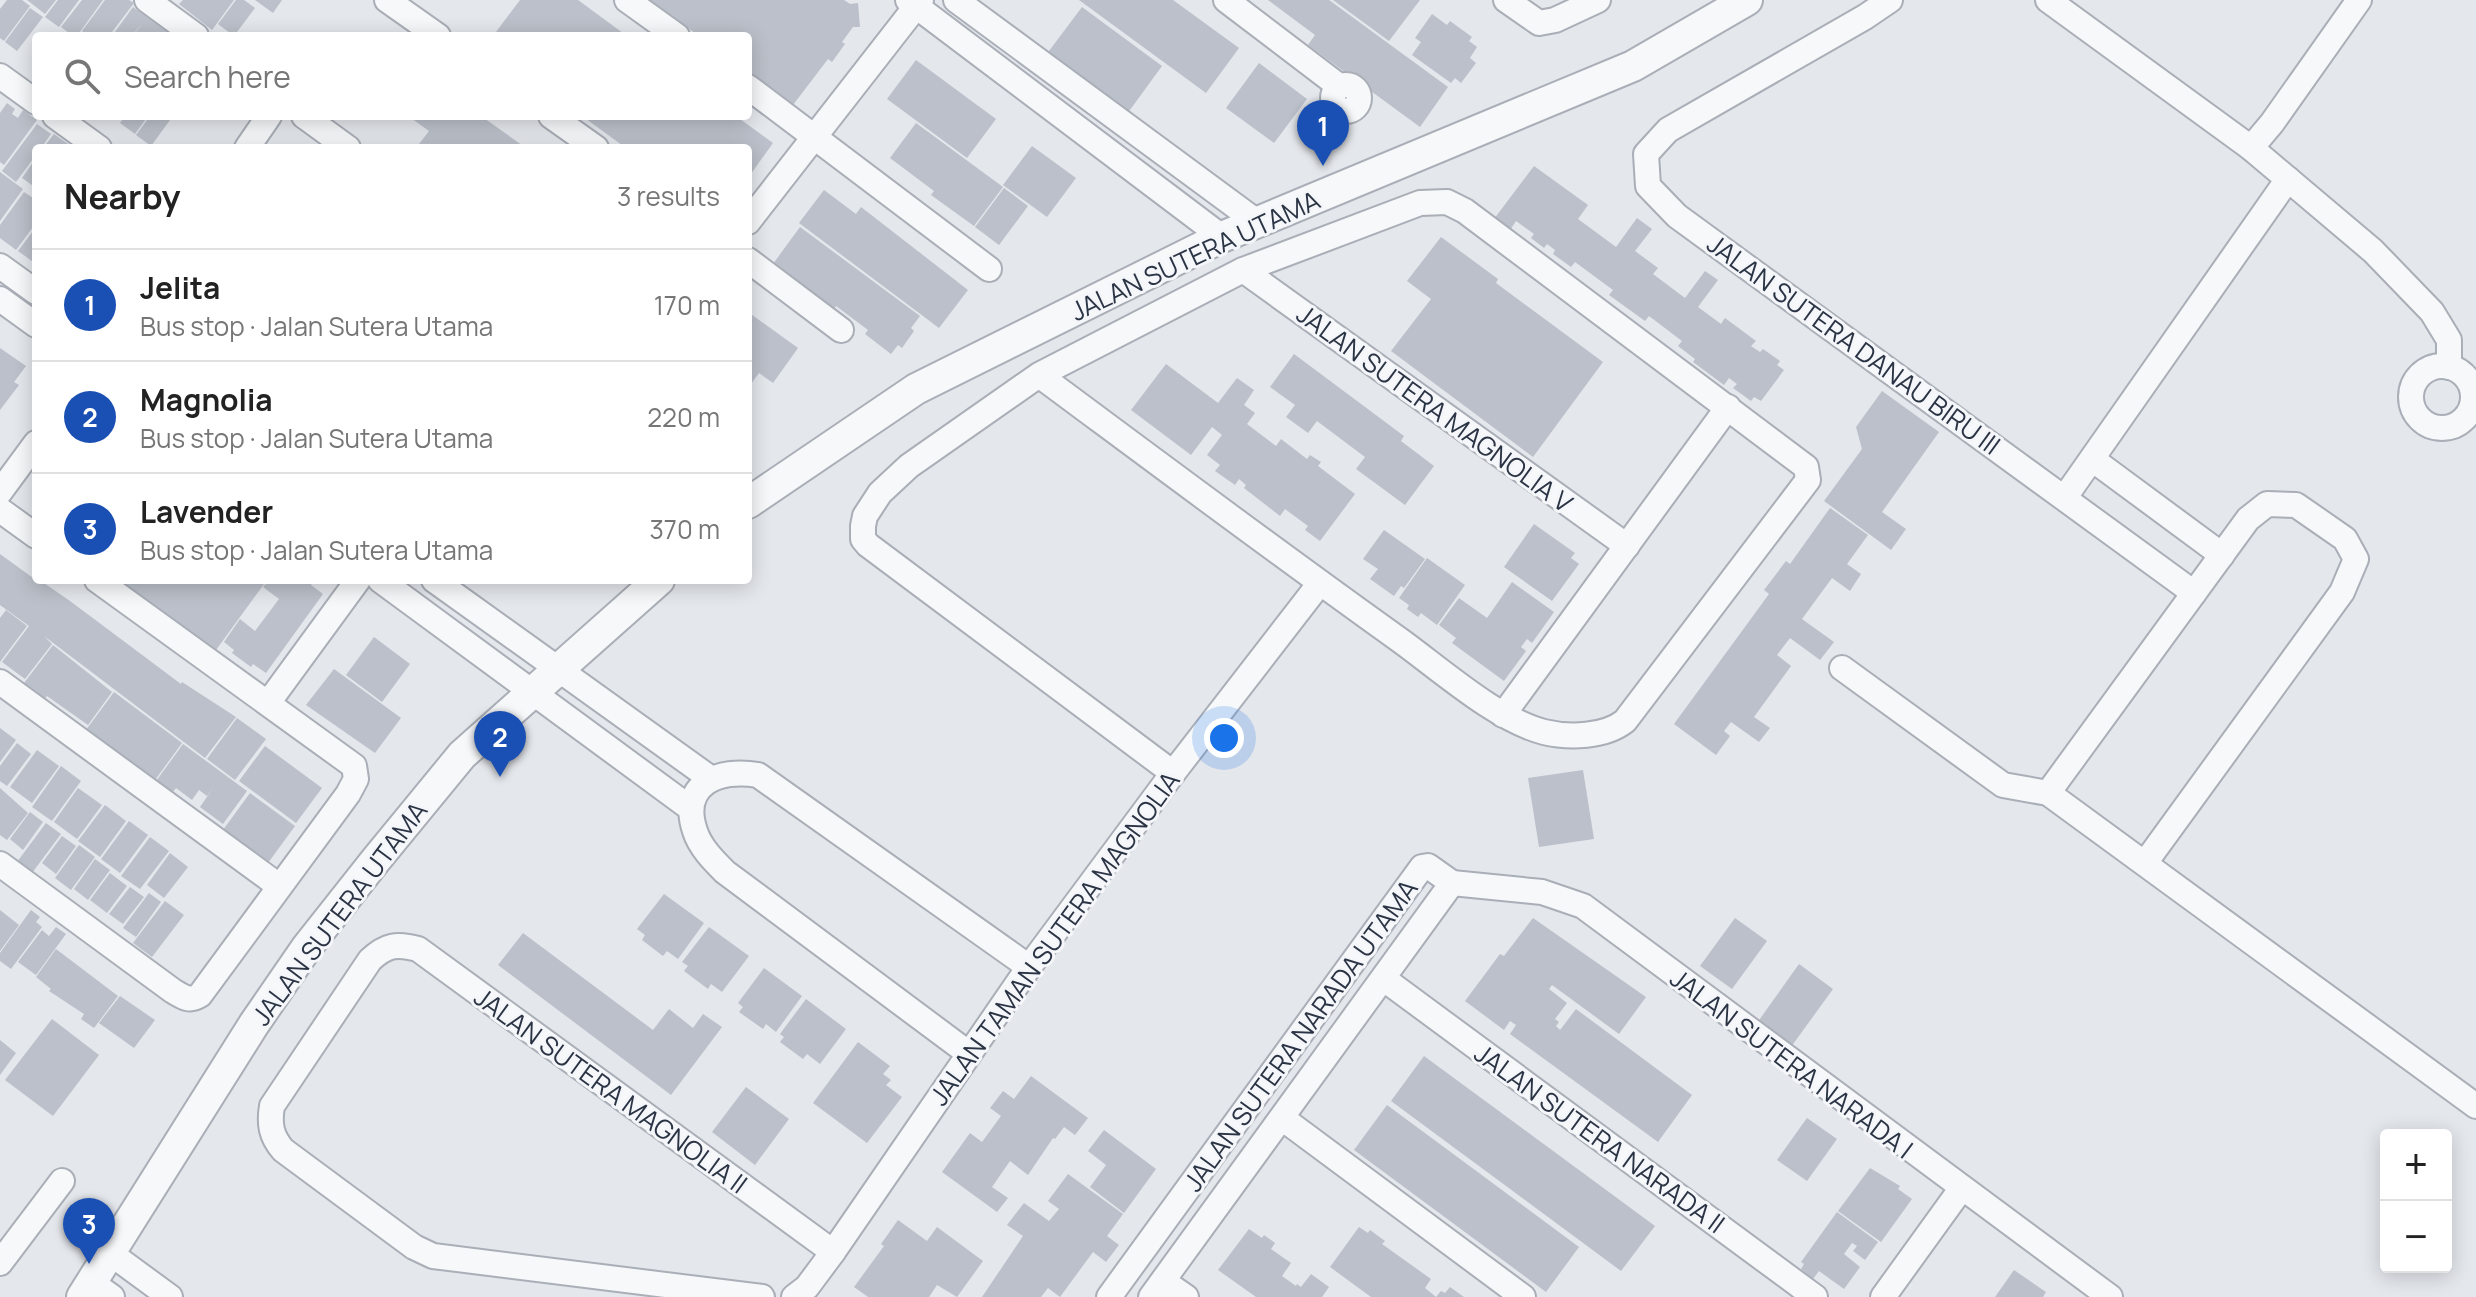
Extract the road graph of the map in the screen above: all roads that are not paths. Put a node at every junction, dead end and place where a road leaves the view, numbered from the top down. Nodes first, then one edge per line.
1 (147, 0) edge
2 (387, 0) edge
3 (627, 0) edge
4 (956, 0) edge
5 (1226, 0) edge
6 (1506, 0) edge
7 (1598, 0) edge
8 (1747, 0) edge
9 (1890, 0) edge
10 (2048, 0) edge
11 (2359, 0) edge
12 (915, 2) edge
13 (191, 32) edge
14 (432, 32) edge
15 (671, 32) edge
16 (0, 76) edge
17 (1339, 86) dead end
18 (752, 90) edge
19 (32, 99) edge
20 (1096, 105) junction
21 (60, 120) edge
22 (266, 120) edge
23 (310, 120) edge
24 (557, 120) edge
25 (1076, 129) junction
26 (816, 136) junction
27 (94, 144) edge
28 (250, 144) edge
29 (342, 144) edge
30 (590, 144) edge
31 (2251, 148) junction
32 (2288, 179) junction
33 (752, 217) edge
34 (1257, 222) junction
35 (1222, 237) junction
36 (752, 263) edge
37 (0, 266) edge
38 (989, 269) dead end
39 (1243, 270) junction
40 (32, 289) edge
41 (0, 299) edge
42 (32, 322) edge
43 (841, 330) dead end
44 (2449, 367) dead end
45 (1039, 375) junction
46 (1728, 407) junction
47 (32, 448) edge
48 (2092, 459) junction
49 (0, 492) edge
50 (2065, 497) junction
51 (752, 500) edge
52 (0, 510) edge
53 (32, 533) edge
54 (1627, 546) junction
55 (2222, 555) junction
56 (1320, 583) junction
57 (103, 584) edge
58 (355, 584) edge
59 (385, 584) edge
60 (440, 584) edge
61 (654, 584) edge
62 (2194, 593) junction
63 (1842, 668) dead end
64 (557, 669) junction
65 (0, 682) edge
66 (533, 692) junction
67 (268, 703) junction
68 (1503, 715) junction
69 (1173, 773) junction
70 (710, 778) junction
71 (2048, 793) junction
72 (690, 808) junction
73 (2145, 863) junction
74 (0, 864) edge
75 (1452, 883) junction
76 (279, 886) junction
77 (1029, 967) junction
78 (1384, 979) junction
79 (968, 1053) junction
80 (2476, 1106) edge
81 (1282, 1118) junction
82 (62, 1181) dead end
83 (1961, 1189) junction
84 (833, 1252) junction
85 (110, 1253) junction
86 (0, 1263) edge
87 (1157, 1289) edge
88 (95, 1292) edge
89 (801, 1292) edge
90 (170, 1297) edge
91 (762, 1297) edge
92 (1109, 1297) edge
93 (1186, 1297) edge
94 (1523, 1297) edge
95 (1815, 1297) edge
96 (1883, 1297) edge
97 (2110, 1297) edge

1 - 13 street
2 - 14 street
3 - 15 street
4 - 20 street
5 - 17 street
6 - 7 street
8 - 34 street, JALAN SUTERA UTAMA
9 - 50 street, JALAN SUTERA DANAU BIRU III
10 - 31 street
11 - 31 street
12 - 25 street
12 - 26 street
16 - 19 street
18 - 26 street
20 - 25 street
20 - 34 street
21 - 27 street
22 - 28 street
23 - 29 street
24 - 30 street
25 - 35 street
26 - 33 street
26 - 38 street
31 - 32 street
32 - 44 street
32 - 48 street
34 - 35 street, JALAN SUTERA UTAMA
35 - 51 street, JALAN SUTERA UTAMA
36 - 43 street
37 - 40 street
39 - 45 street
39 - 46 street
39 - 54 street, JALAN SUTERA MAGNOLIA V
41 - 42 street
45 - 56 street
45 - 69 street
46 - 54 street
46 - 68 street
47 - 49 street
48 - 50 street
48 - 55 street
50 - 62 street, JALAN SUTERA DANAU BIRU III
52 - 53 street
54 - 68 street
55 - 62 street
55 - 73 street
56 - 68 street
56 - 69 street, JALAN TAMAN SUTERA MAGNOLIA
57 - 67 street
58 - 67 street
59 - 66 street
60 - 64 street
61 - 64 street, JALAN SUTERA UTAMA
62 - 71 street
63 - 71 street
64 - 66 street, JALAN SUTERA UTAMA
64 - 70 street
65 - 76 street
66 - 72 street
66 - 85 street, JALAN SUTERA UTAMA
67 - 76 street
69 - 77 street, JALAN TAMAN SUTERA MAGNOLIA
70 - 72 street
70 - 77 street
71 - 73 street
72 - 79 street
73 - 80 street
74 - 76 street
75 - 78 street, JALAN SUTERA NARADA UTAMA
75 - 83 street, JALAN SUTERA NARADA I
75 - 92 street, JALAN SUTERA NARADA UTAMA
77 - 79 street, JALAN TAMAN SUTERA MAGNOLIA
78 - 81 street, JALAN SUTERA NARADA UTAMA
78 - 95 street, JALAN SUTERA NARADA II
79 - 84 street, JALAN TAMAN SUTERA MAGNOLIA
81 - 87 street, JALAN SUTERA NARADA UTAMA
81 - 94 street
82 - 86 street
83 - 96 street
83 - 97 street, JALAN SUTERA NARADA I
84 - 89 street, JALAN TAMAN SUTERA MAGNOLIA
84 - 91 street, JALAN SUTERA MAGNOLIA II
85 - 88 street, JALAN SUTERA UTAMA
85 - 90 street
87 - 93 street

